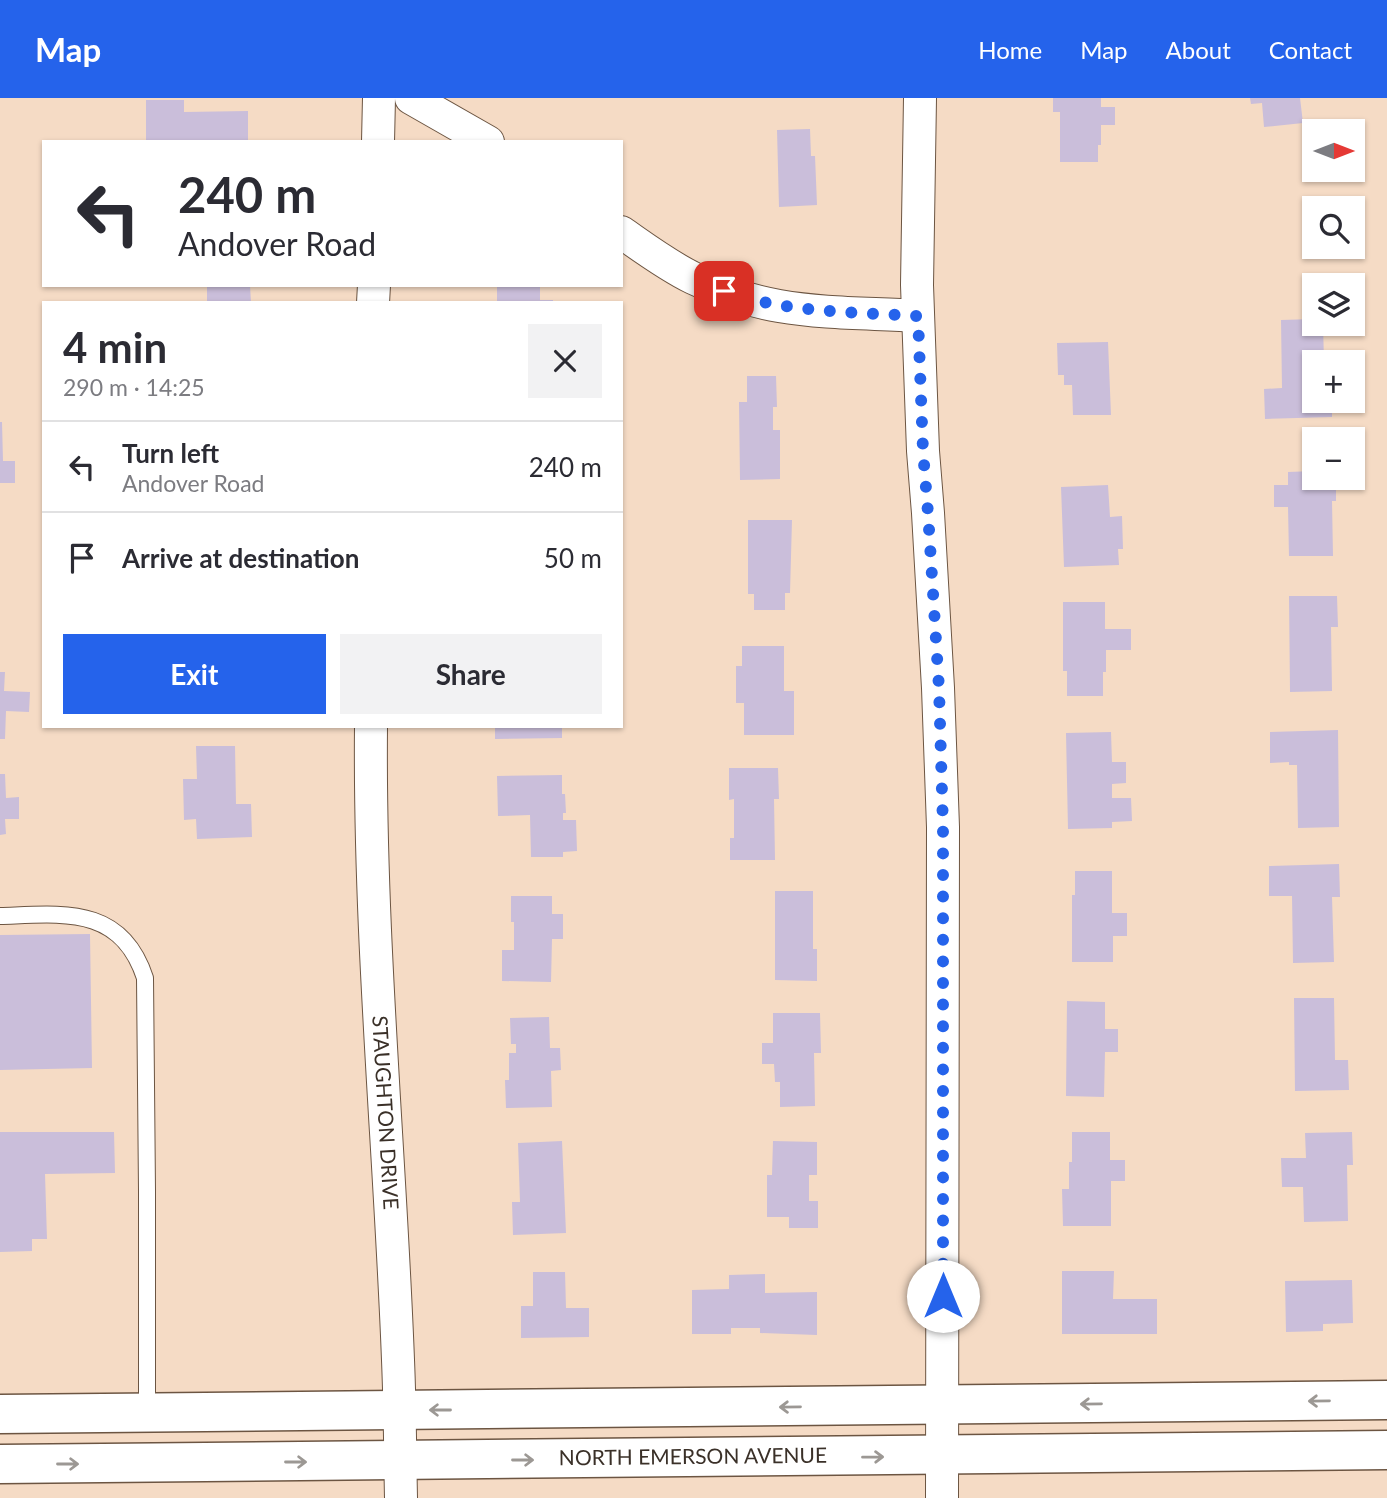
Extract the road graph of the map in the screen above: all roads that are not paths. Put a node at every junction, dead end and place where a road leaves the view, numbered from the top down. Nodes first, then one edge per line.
1 (379, 98) edge
2 (411, 98) edge
3 (920, 98) edge
4 (378, 140) edge
5 (484, 140) edge
6 (623, 233) edge
7 (918, 316) junction
8 (371, 728) edge
9 (0, 915) edge
10 (1387, 1400) edge
11 (943, 1405) junction
12 (399, 1410) junction
13 (147, 1413) junction
14 (0, 1414) edge
15 (1387, 1450) edge
16 (942, 1456) junction
17 (0, 1464) edge
18 (400, 1480) edge
19 (942, 1498) edge

1 - 4 street
2 - 5 street
3 - 7 street
6 - 7 street
7 - 11 street
8 - 12 street, STAUGHTON DRIVE
9 - 13 lane
10 -> 11 main road
11 -> 12 main road
11 - 16 street
12 - 13 main road
12 - 18 street, STAUGHTON DRIVE
13 - 14 main road
15 - 16 main road, NORTH EMERSON AVENUE
18 -> 16 main road, NORTH EMERSON AVENUE
16 - 19 street
17 -> 18 main road, NORTH EMERSON AVENUE

